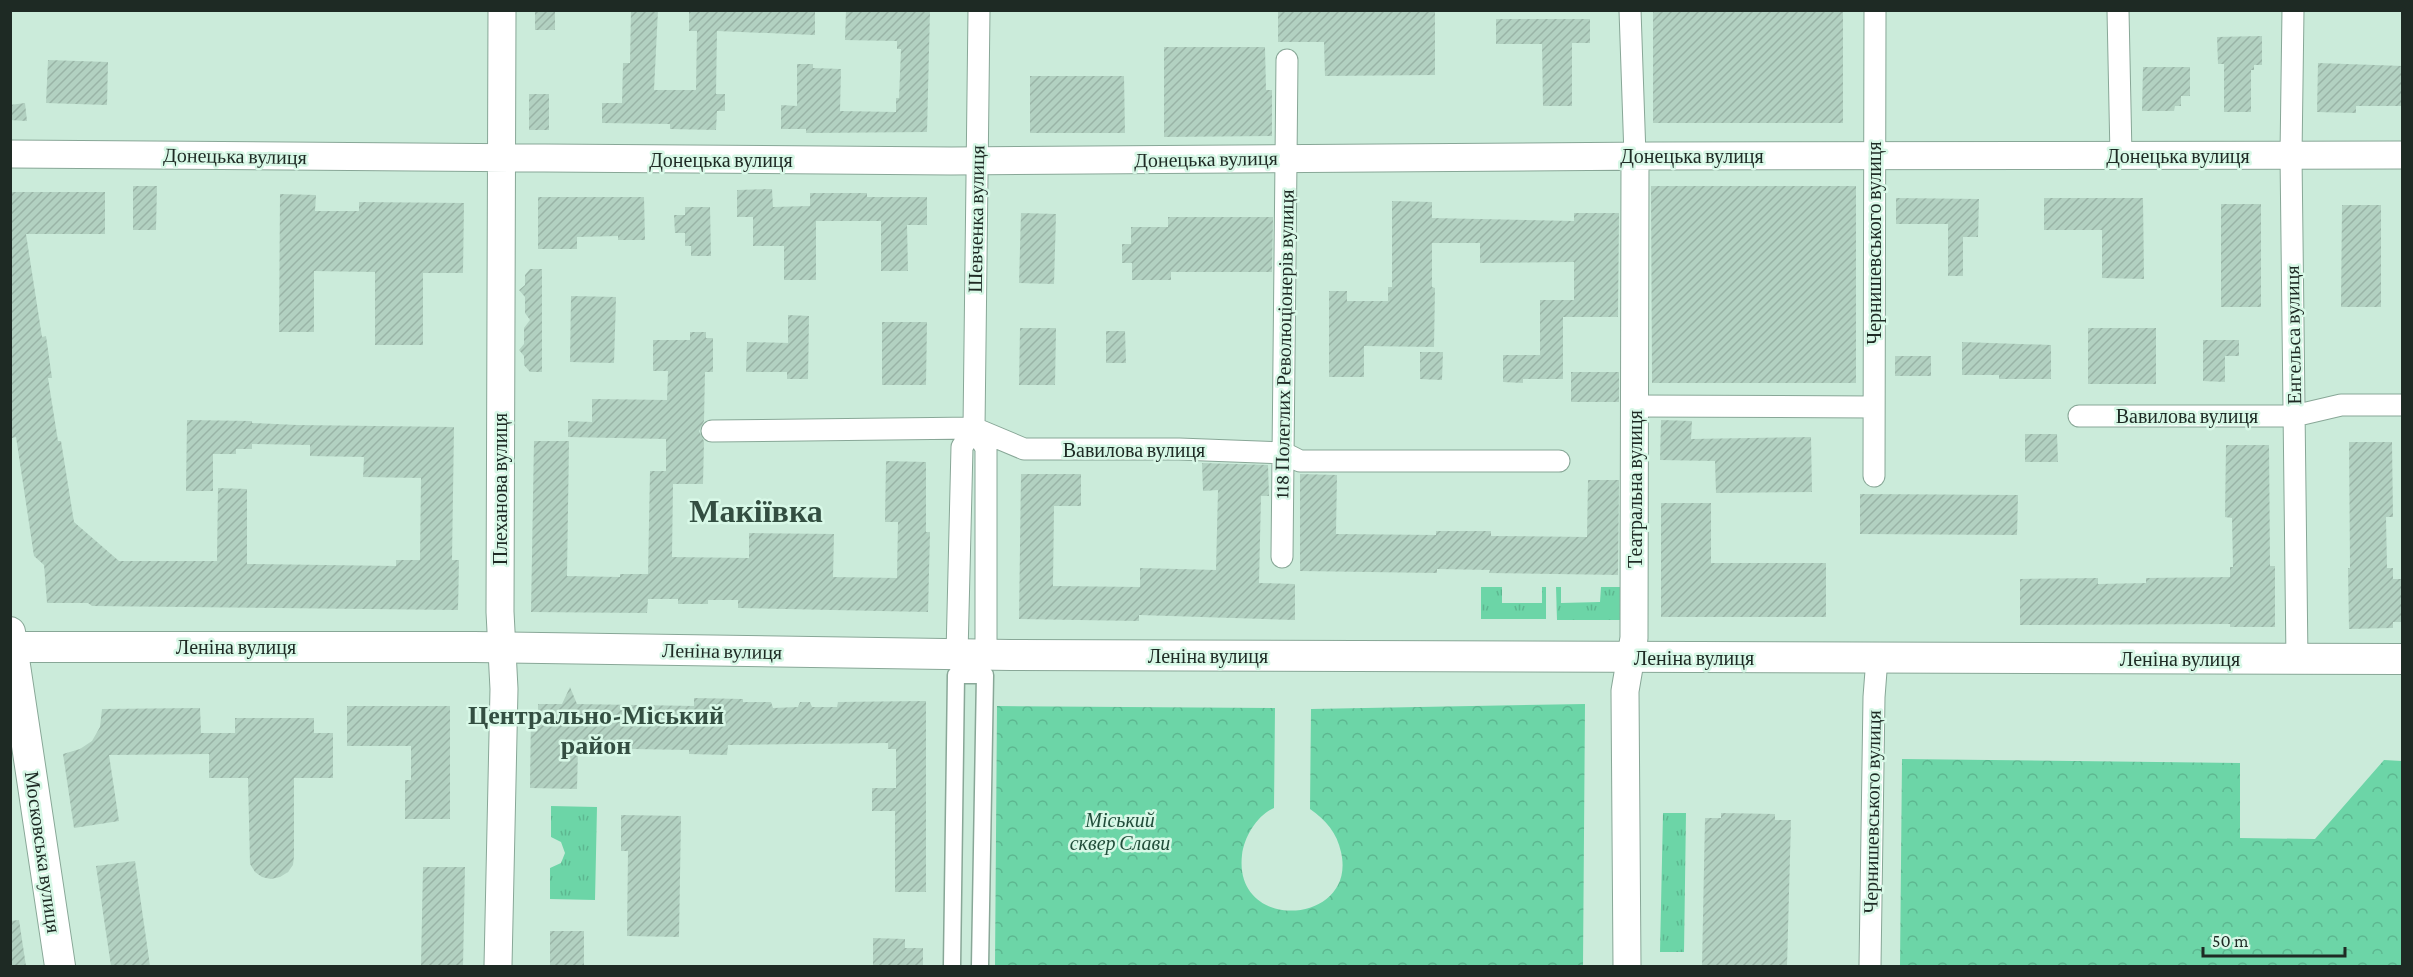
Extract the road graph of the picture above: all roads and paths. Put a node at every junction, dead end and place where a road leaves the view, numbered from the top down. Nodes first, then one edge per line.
1 (502, 10) edge
2 (979, 10) edge
3 (1630, 10) edge
4 (1875, 10) edge
5 (2118, 10) edge
6 (2293, 10) edge
7 (1287, 60) dead end
8 (10, 154) edge
9 (2292, 155) junction
10 (2403, 155) edge
11 (1635, 156) junction
12 (1874, 156) junction
13 (2121, 156) junction
14 (502, 158) junction
15 (1286, 159) junction
16 (977, 161) junction
17 (2403, 405) edge
18 (1635, 406) junction
19 (1873, 407) junction
20 (2079, 416) dead end
21 (2294, 416) junction
22 (974, 428) junction
23 (712, 431) dead end
24 (1284, 453) junction
25 (1559, 461) dead end
26 (1874, 476) dead end
27 (1282, 557) dead end
28 (12, 639) edge
29 (500, 648) junction
30 (972, 654) junction
31 (1630, 658) junction
32 (1877, 658) junction
33 (2297, 660) junction
34 (2403, 660) edge
35 (60, 966) edge
36 (498, 966) edge
37 (952, 966) edge
38 (980, 966) edge
39 (1627, 966) edge
40 (1870, 966) edge

1 - 14 street, Плеханова вулиця
2 - 16 street, Шевченка вулиця
3 - 11 street, Театральна вулиця
4 - 12 street, Чернишевського вулиця
5 - 13 street
6 - 9 street, Енгельса вулиця
7 - 15 street, 118 Полеглих Революціонерів вулиця
8 - 14 street, Донецька вулиця
9 - 10 street, Донецька вулиця
9 - 13 street, Донецька вулиця
9 - 21 street, Енгельса вулиця
11 - 12 street, Донецька вулиця
11 - 15 street, Донецька вулиця
11 - 18 street, Театральна вулиця
12 - 13 street, Донецька вулиця
12 - 19 street, Чернишевського вулиця
14 - 16 street, Донецька вулиця
14 - 29 street, Плеханова вулиця
15 - 16 street, Донецька вулиця
15 - 24 street, 118 Полеглих Революціонерів вулиця
16 - 22 street, Шевченка вулиця
17 - 21 street, Вавилова вулиця
18 - 19 street
18 - 31 street, Театральна вулиця
19 - 26 street, Чернишевського вулиця
20 - 21 street, Вавилова вулиця
21 - 33 street, Енгельса вулиця
22 - 23 street, Вавилова вулиця
22 - 24 street, Вавилова вулиця
22 - 30 street, Шевченка вулиця
22 - 30 street, Шевченка вулиця
24 - 25 street, Вавилова вулиця
24 - 27 street, 118 Полеглих Революціонерів вулиця
28 - 29 main road, Леніна вулиця
28 - 35 main road, Московська вулиця
29 - 30 main road, Леніна вулиця
29 - 36 street, Плеханова вулиця
30 - 31 main road, Леніна вулиця
31 - 32 main road, Леніна вулиця
31 - 39 street, Театральна вулиця
32 - 33 main road, Леніна вулиця
32 - 40 street, Чернишевського вулиця
33 - 34 main road, Леніна вулиця
37 - 38 street

